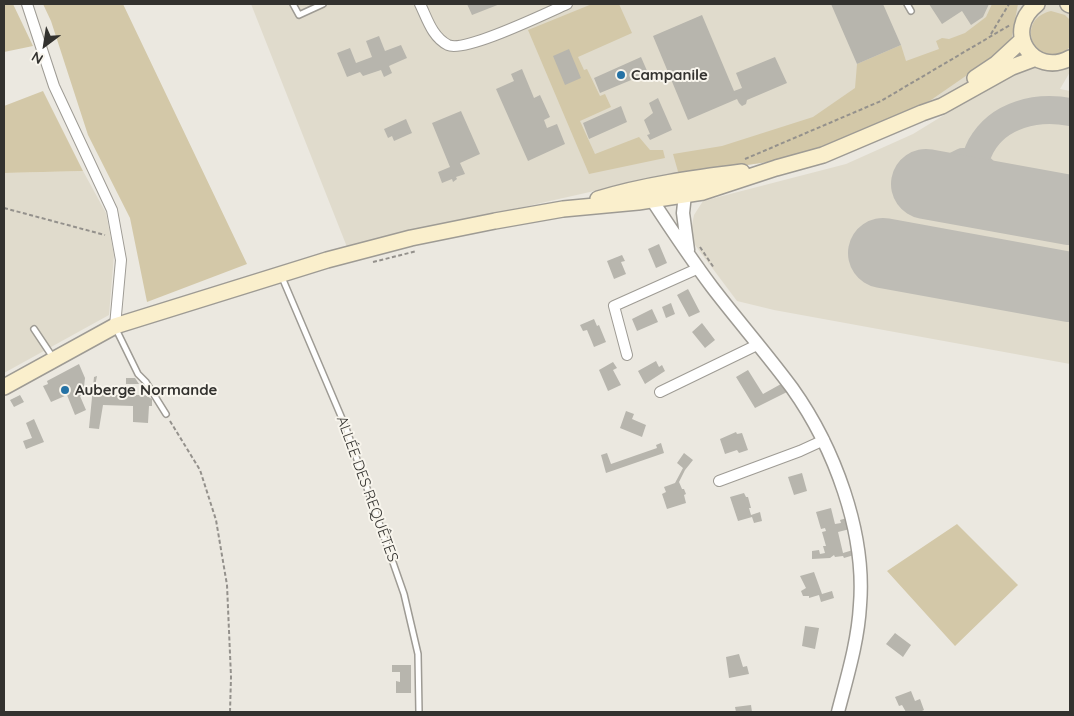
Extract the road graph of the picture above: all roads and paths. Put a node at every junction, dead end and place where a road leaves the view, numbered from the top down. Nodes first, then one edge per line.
1 (27, 4) edge
2 (293, 4) edge
3 (323, 4) edge
4 (420, 4) edge
5 (567, 4) edge
6 (907, 4) edge
7 (1009, 4) edge
8 (1037, 4) edge
9 (911, 11) dead end
10 (1022, 23) junction
11 (990, 36) junction
12 (1022, 40) junction
13 (1036, 58) junction
14 (1070, 58) edge
15 (922, 113) junction
16 (742, 161) dead end
17 (776, 168) junction
18 (692, 179) junction
19 (685, 194) junction
20 (652, 200) junction
21 (4, 208) edge
22 (563, 209) junction
23 (117, 238) junction
24 (424, 249) dead end
25 (688, 253) junction
26 (370, 263) dead end
27 (698, 268) junction
28 (281, 275) junction
29 (115, 326) junction
30 (34, 329) dead end
31 (757, 345) junction
32 (627, 355) dead end
33 (54, 359) junction
34 (4, 387) edge
35 (660, 392) dead end
36 (166, 414) joint
37 (824, 440) junction
38 (719, 481) dead end
39 (230, 712) edge
40 (419, 712) edge
41 (838, 712) edge

1 - 23 street
2 - 3 lane
4 - 5 street
6 - 9 lane
7 - 11 path
8 - 10 main road
10 - 11 path
10 - 12 main road
11 - 16 path
12 - 13 main road
12 - 15 main road
13 - 14 main road
13 - 15 main road
15 - 17 main road
17 - 18 main road
17 - 19 main road
18 - 20 main road
18 - 22 main road
19 - 20 main road
19 - 25 street
20 - 22 main road
20 - 25 street
21 - 23 path
22 - 28 main road
23 - 29 street
24 - 26 path
25 - 27 street
27 - 31 street
27 - 32 street
28 - 29 main road
28 - 40 lane, ALLÉE DES REQUÊTES
29 - 33 main road
29 - 36 lane
30 - 33 lane
31 - 35 street
31 - 37 street
33 - 34 main road
36 - 39 path
37 - 38 street
37 - 41 street

